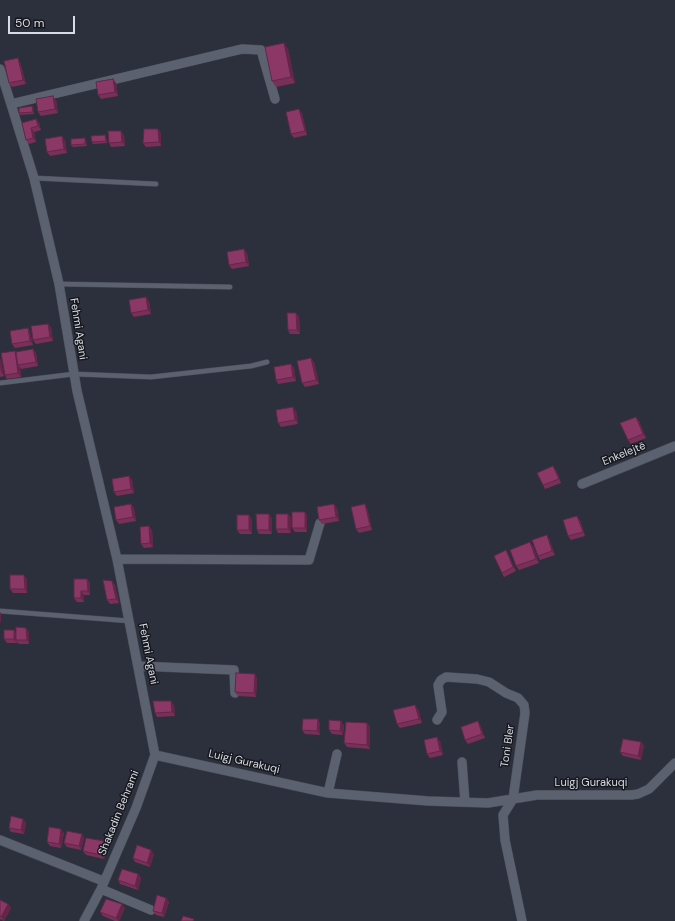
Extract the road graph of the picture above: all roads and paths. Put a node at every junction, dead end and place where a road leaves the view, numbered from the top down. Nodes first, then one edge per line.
1 (0, 69) edge
2 (275, 99) dead end
3 (11, 104) junction
4 (34, 178) junction
5 (156, 184) dead end
6 (59, 284) junction
7 (230, 287) dead end
8 (268, 362) dead end
9 (74, 374) junction
10 (0, 384) edge
11 (675, 446) edge
12 (582, 484) dead end
13 (320, 523) edge
14 (117, 558) junction
15 (0, 611) edge
16 (130, 621) junction
17 (138, 666) junction
18 (235, 693) edge
19 (437, 720) dead end
20 (337, 754) dead end
21 (155, 755) junction
22 (462, 762) dead end
23 (675, 763) edge
24 (328, 793) junction
25 (513, 799) junction
26 (465, 802) junction
27 (496, 802) junction
28 (503, 815) junction
29 (0, 840) edge
30 (102, 885) junction
31 (151, 910) dead end
32 (84, 921) edge
33 (522, 921) edge

1 - 3 street, Fehmi Agani
2 - 3 street
3 - 4 street, Fehmi Agani
4 - 5 lane
4 - 6 street, Fehmi Agani
6 - 7 lane
6 - 9 street, Fehmi Agani
8 - 9 lane
9 - 10 lane
9 - 14 street, Fehmi Agani
11 - 12 street, Enkelejtë
13 - 14 street
14 - 16 street, Fehmi Agani
15 - 16 lane
16 - 17 street, Fehmi Agani
17 - 18 street
17 - 21 street, Fehmi Agani
19 - 25 street, Toni Bler
20 - 24 street
21 - 24 street, Luigj Gurakuqi
21 - 30 street, Shakadin Behrami
22 - 26 street
23 - 25 street, Luigj Gurakuqi
24 - 26 street, Luigj Gurakuqi
25 - 27 street, Luigj Gurakuqi
25 - 28 street, Toni Bler
26 - 27 street, Luigj Gurakuqi
27 - 28 street
28 - 33 street
29 - 30 street
30 - 31 street
30 - 32 street, Shakadin Behrami

